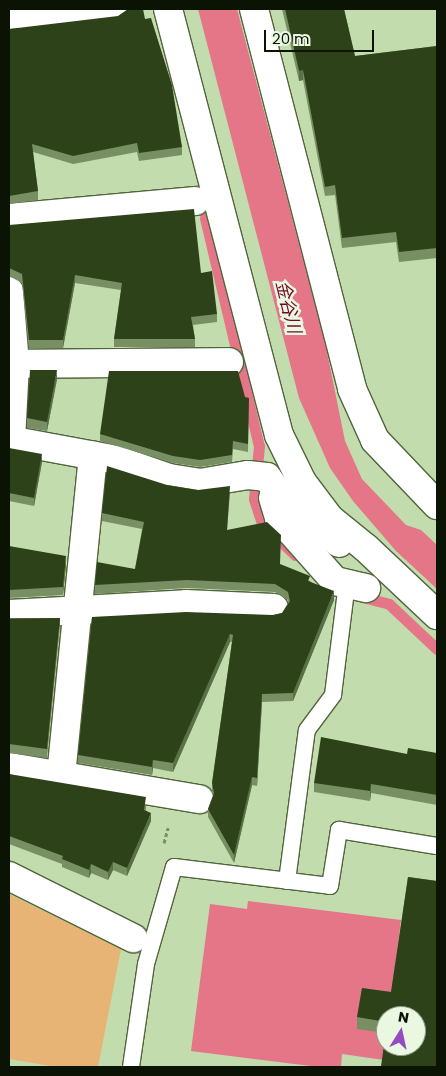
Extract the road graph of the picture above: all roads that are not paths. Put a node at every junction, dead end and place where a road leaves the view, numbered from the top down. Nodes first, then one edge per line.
1 (116, 9) edge
2 (168, 9) edge
3 (254, 9) edge
4 (9, 22) edge
5 (195, 201) dead end
6 (9, 218) edge
7 (9, 291) edge
8 (229, 362) dead end
9 (15, 364) junction
10 (10, 440) edge
11 (93, 456) junction
12 (258, 476) junction
13 (437, 505) edge
14 (366, 548) junction
15 (353, 590) joint
16 (274, 608) dead end
17 (79, 609) junction
18 (9, 614) edge
19 (437, 615) edge
20 (9, 767) edge
21 (61, 776) junction
22 (198, 800) dead end
23 (437, 846) edge
24 (9, 876) edge
25 (287, 881) junction
26 (133, 938) dead end
27 (131, 1067) edge

1 - 4 street
2 - 14 street
3 - 13 street
5 - 6 street
7 - 9 street
8 - 9 street
9 - 10 street
10 - 11 street
11 - 12 street
11 - 17 street
12 - 14 street
12 - 15 street
14 - 19 street
15 - 25 lane
16 - 17 street
17 - 18 street
17 - 21 street
20 - 21 street
21 - 22 street
23 - 25 lane
24 - 26 street
25 - 27 lane

